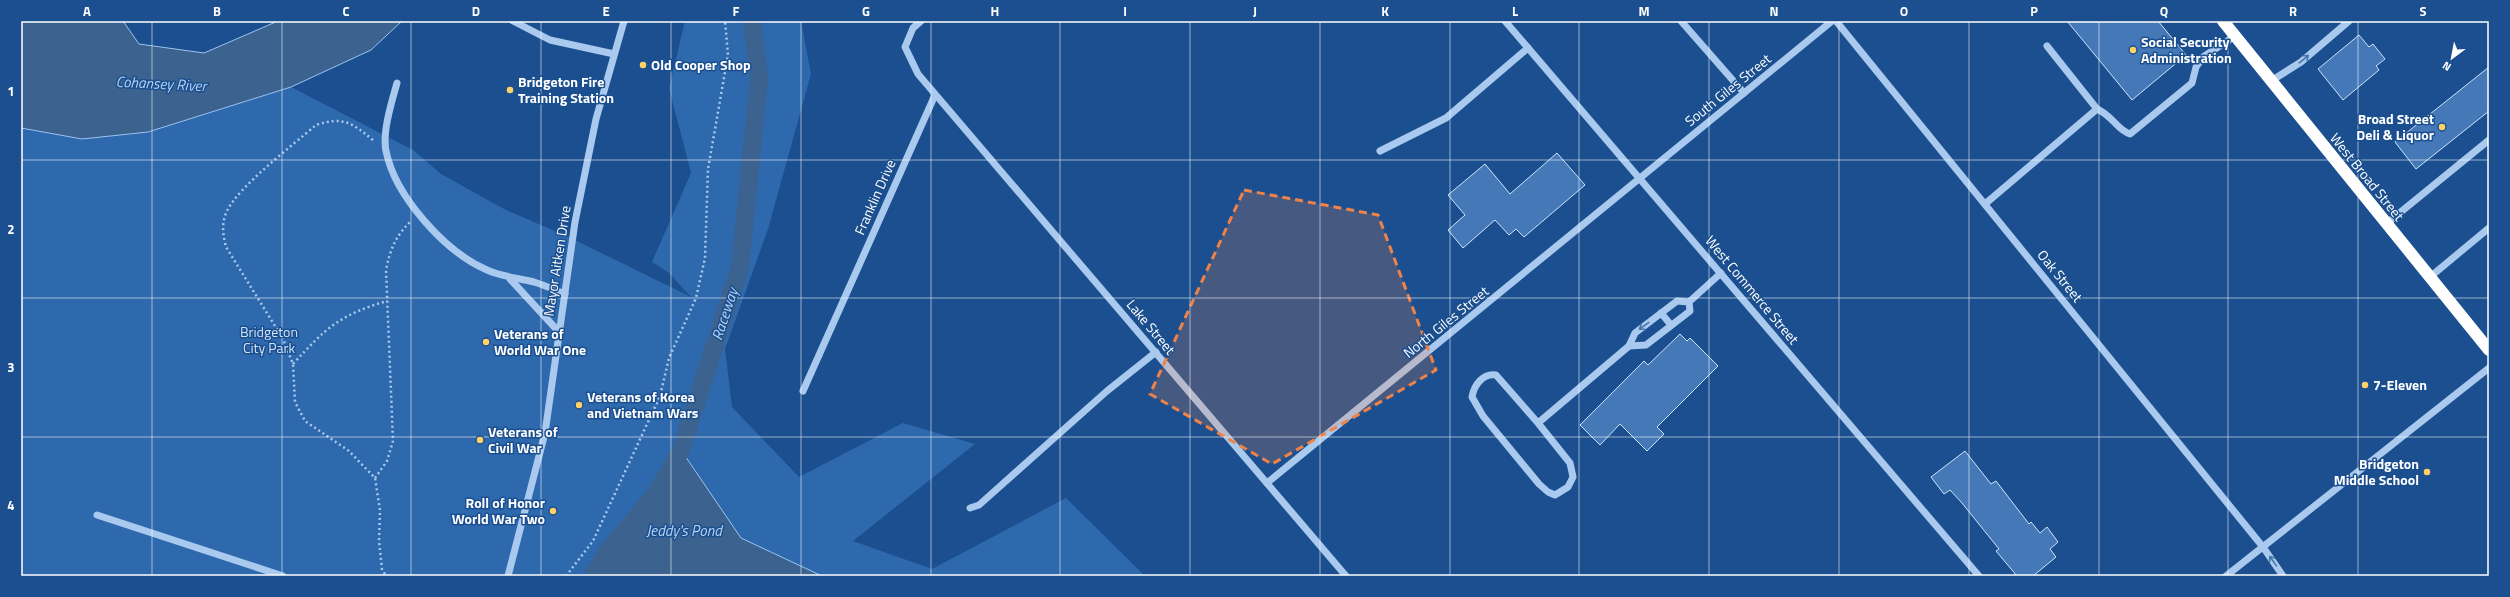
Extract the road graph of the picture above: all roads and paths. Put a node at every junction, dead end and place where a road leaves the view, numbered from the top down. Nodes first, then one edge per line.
1 (513, 21) edge
2 (624, 21) edge
3 (725, 21) edge
4 (920, 21) edge
5 (1505, 21) edge
6 (1681, 21) edge
7 (1832, 21) edge
8 (1836, 21) edge
9 (2223, 21) edge
10 (2349, 21) edge
11 (2235, 36) junction
12 (2047, 46) dead end
13 (1528, 48) junction
14 (614, 54) junction
15 (2271, 81) junction
16 (397, 83) dead end
17 (1744, 93) junction
18 (935, 95) junction
19 (2097, 109) junction
20 (2489, 140) edge
21 (385, 150) junction
22 (1380, 151) dead end
23 (1640, 179) junction
24 (1985, 204) junction
25 (418, 214) junction
26 (2386, 224) junction
27 (2489, 228) edge
28 (1720, 273) junction
29 (2430, 277) junction
30 (510, 279) junction
31 (565, 294) junction
32 (388, 301) junction
33 (1689, 302) junction
34 (1661, 313) junction
35 (1671, 325) junction
36 (559, 332) junction
37 (1629, 346) junction
38 (2489, 350) edge
39 (1156, 352) junction
40 (293, 364) junction
41 (2489, 368) edge
42 (803, 391) dead end
43 (1538, 423) junction
44 (376, 478) junction
45 (1267, 483) junction
46 (970, 508) dead end
47 (97, 515) dead end
48 (2263, 547) junction
49 (283, 576) edge
50 (386, 576) edge
51 (508, 576) edge
52 (566, 576) edge
53 (1346, 576) edge
54 (1979, 576) edge
55 (2226, 576) edge
56 (2283, 576) edge

1 - 14 street
2 - 14 street, Mayor Aitken Drive
3 - 52 path
4 - 18 street
5 - 13 street, West Commerce Street
6 - 17 street
7 - 17 street, South Giles Street
8 - 24 street, Oak Street
9 - 11 highway, West Broad Street
15 -> 10 street
11 - 15 highway, West Broad Street
11 - 19 street
12 - 19 street
13 - 22 street
13 - 23 street, West Commerce Street
14 - 31 street, Mayor Aitken Drive
15 - 26 highway, West Broad Street
16 - 21 street
17 - 23 street, South Giles Street
18 - 39 street, Lake Street
18 - 42 street, Franklin Drive
19 - 24 street
20 - 26 street
21 - 25 street
21 - 40 path
23 - 28 street, West Commerce Street
23 - 45 street, North Giles Street
24 - 48 street, Oak Street
25 - 30 street
25 - 32 path
26 - 29 highway, West Broad Street
27 - 29 street
28 - 33 street
28 - 54 street, West Commerce Street
29 - 38 highway, West Broad Street
30 - 31 street
30 - 36 street
31 - 36 street, Mayor Aitken Drive
32 - 40 path
32 - 44 path
33 - 34 street
33 - 35 street
34 - 35 street
34 -> 37 street
35 - 37 street
36 - 51 street, Mayor Aitken Drive
37 - 43 street
39 - 45 street, Lake Street
39 - 46 street
40 - 44 path
41 - 48 street
43 - 43 street
44 - 50 path
45 - 53 street, Lake Street
47 - 49 street
48 - 55 street
56 -> 48 street, Oak Street

